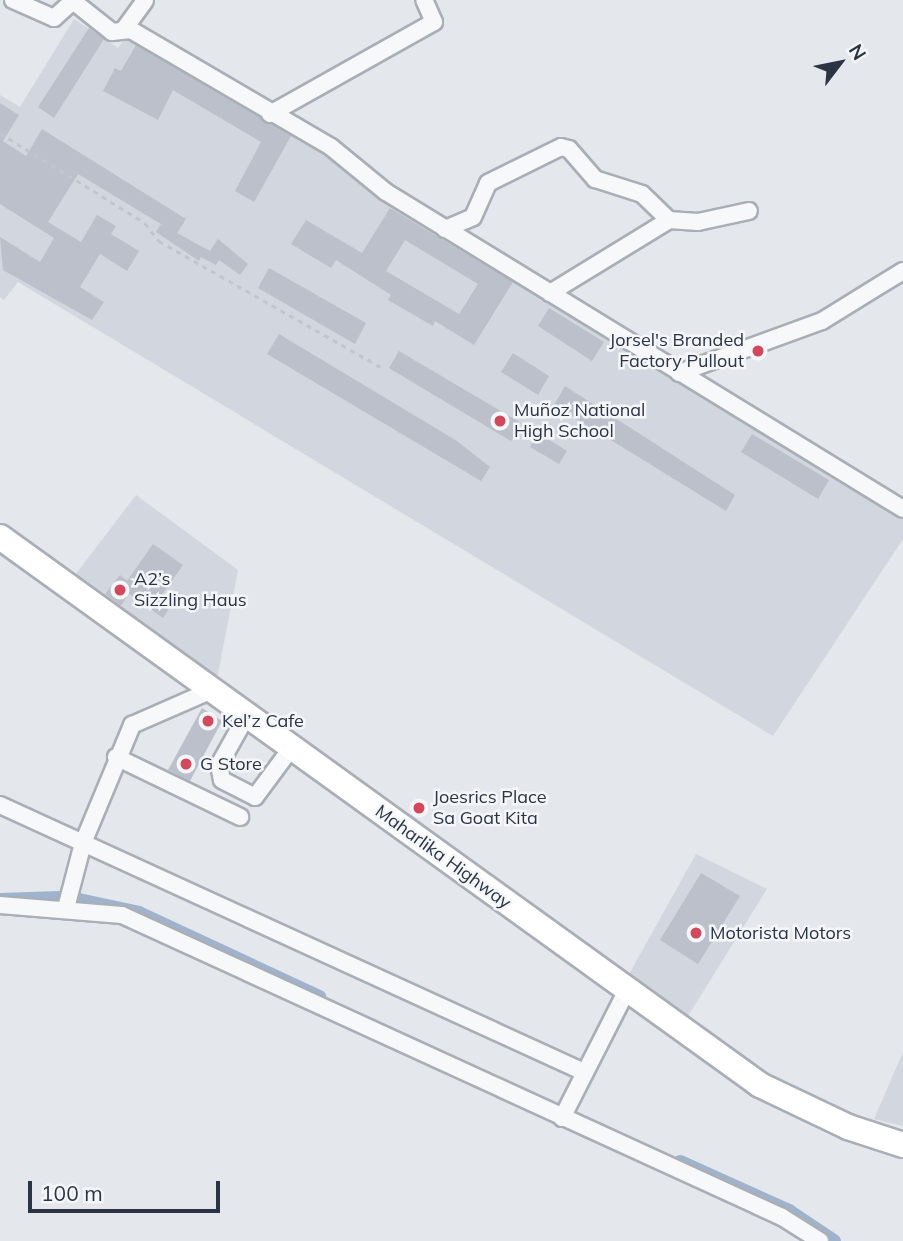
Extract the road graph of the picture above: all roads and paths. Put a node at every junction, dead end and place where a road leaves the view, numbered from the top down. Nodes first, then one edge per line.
1 (13, 0) edge
2 (73, 0) edge
3 (145, 0) edge
4 (424, 0) edge
5 (125, 28) junction
6 (270, 114) junction
7 (0, 133) edge
8 (749, 211) dead end
9 (669, 220) junction
10 (445, 229) junction
11 (903, 271) edge
12 (550, 293) junction
13 (381, 367) dead end
14 (679, 373) junction
15 (903, 509) edge
16 (0, 537) edge
17 (212, 690) junction
18 (247, 715) junction
19 (292, 747) junction
20 (116, 757) junction
21 (0, 806) edge
22 (240, 817) dead end
23 (83, 843) junction
24 (0, 905) edge
25 (66, 908) junction
26 (626, 992) junction
27 (584, 1072) junction
28 (562, 1118) junction
29 (903, 1145) edge
30 (820, 1241) edge

1 - 2 street
2 - 5 street
3 - 5 street
4 - 6 street
5 - 6 street
6 - 10 street
7 - 13 path
8 - 9 street
9 - 10 street
9 - 12 street
10 - 12 street
11 - 14 street
12 - 14 street
14 - 15 street
16 - 17 highway, Maharlika Highway
17 - 18 highway, Maharlika Highway
17 - 20 street
18 - 19 highway, Maharlika Highway
18 - 19 street
19 - 26 highway, Maharlika Highway
20 - 22 street
20 - 23 street
21 - 23 street
23 - 25 street
23 - 27 street
24 - 25 street
25 - 28 street
26 - 27 street
26 - 29 highway, Maharlika Highway
27 - 28 street
28 - 30 street

